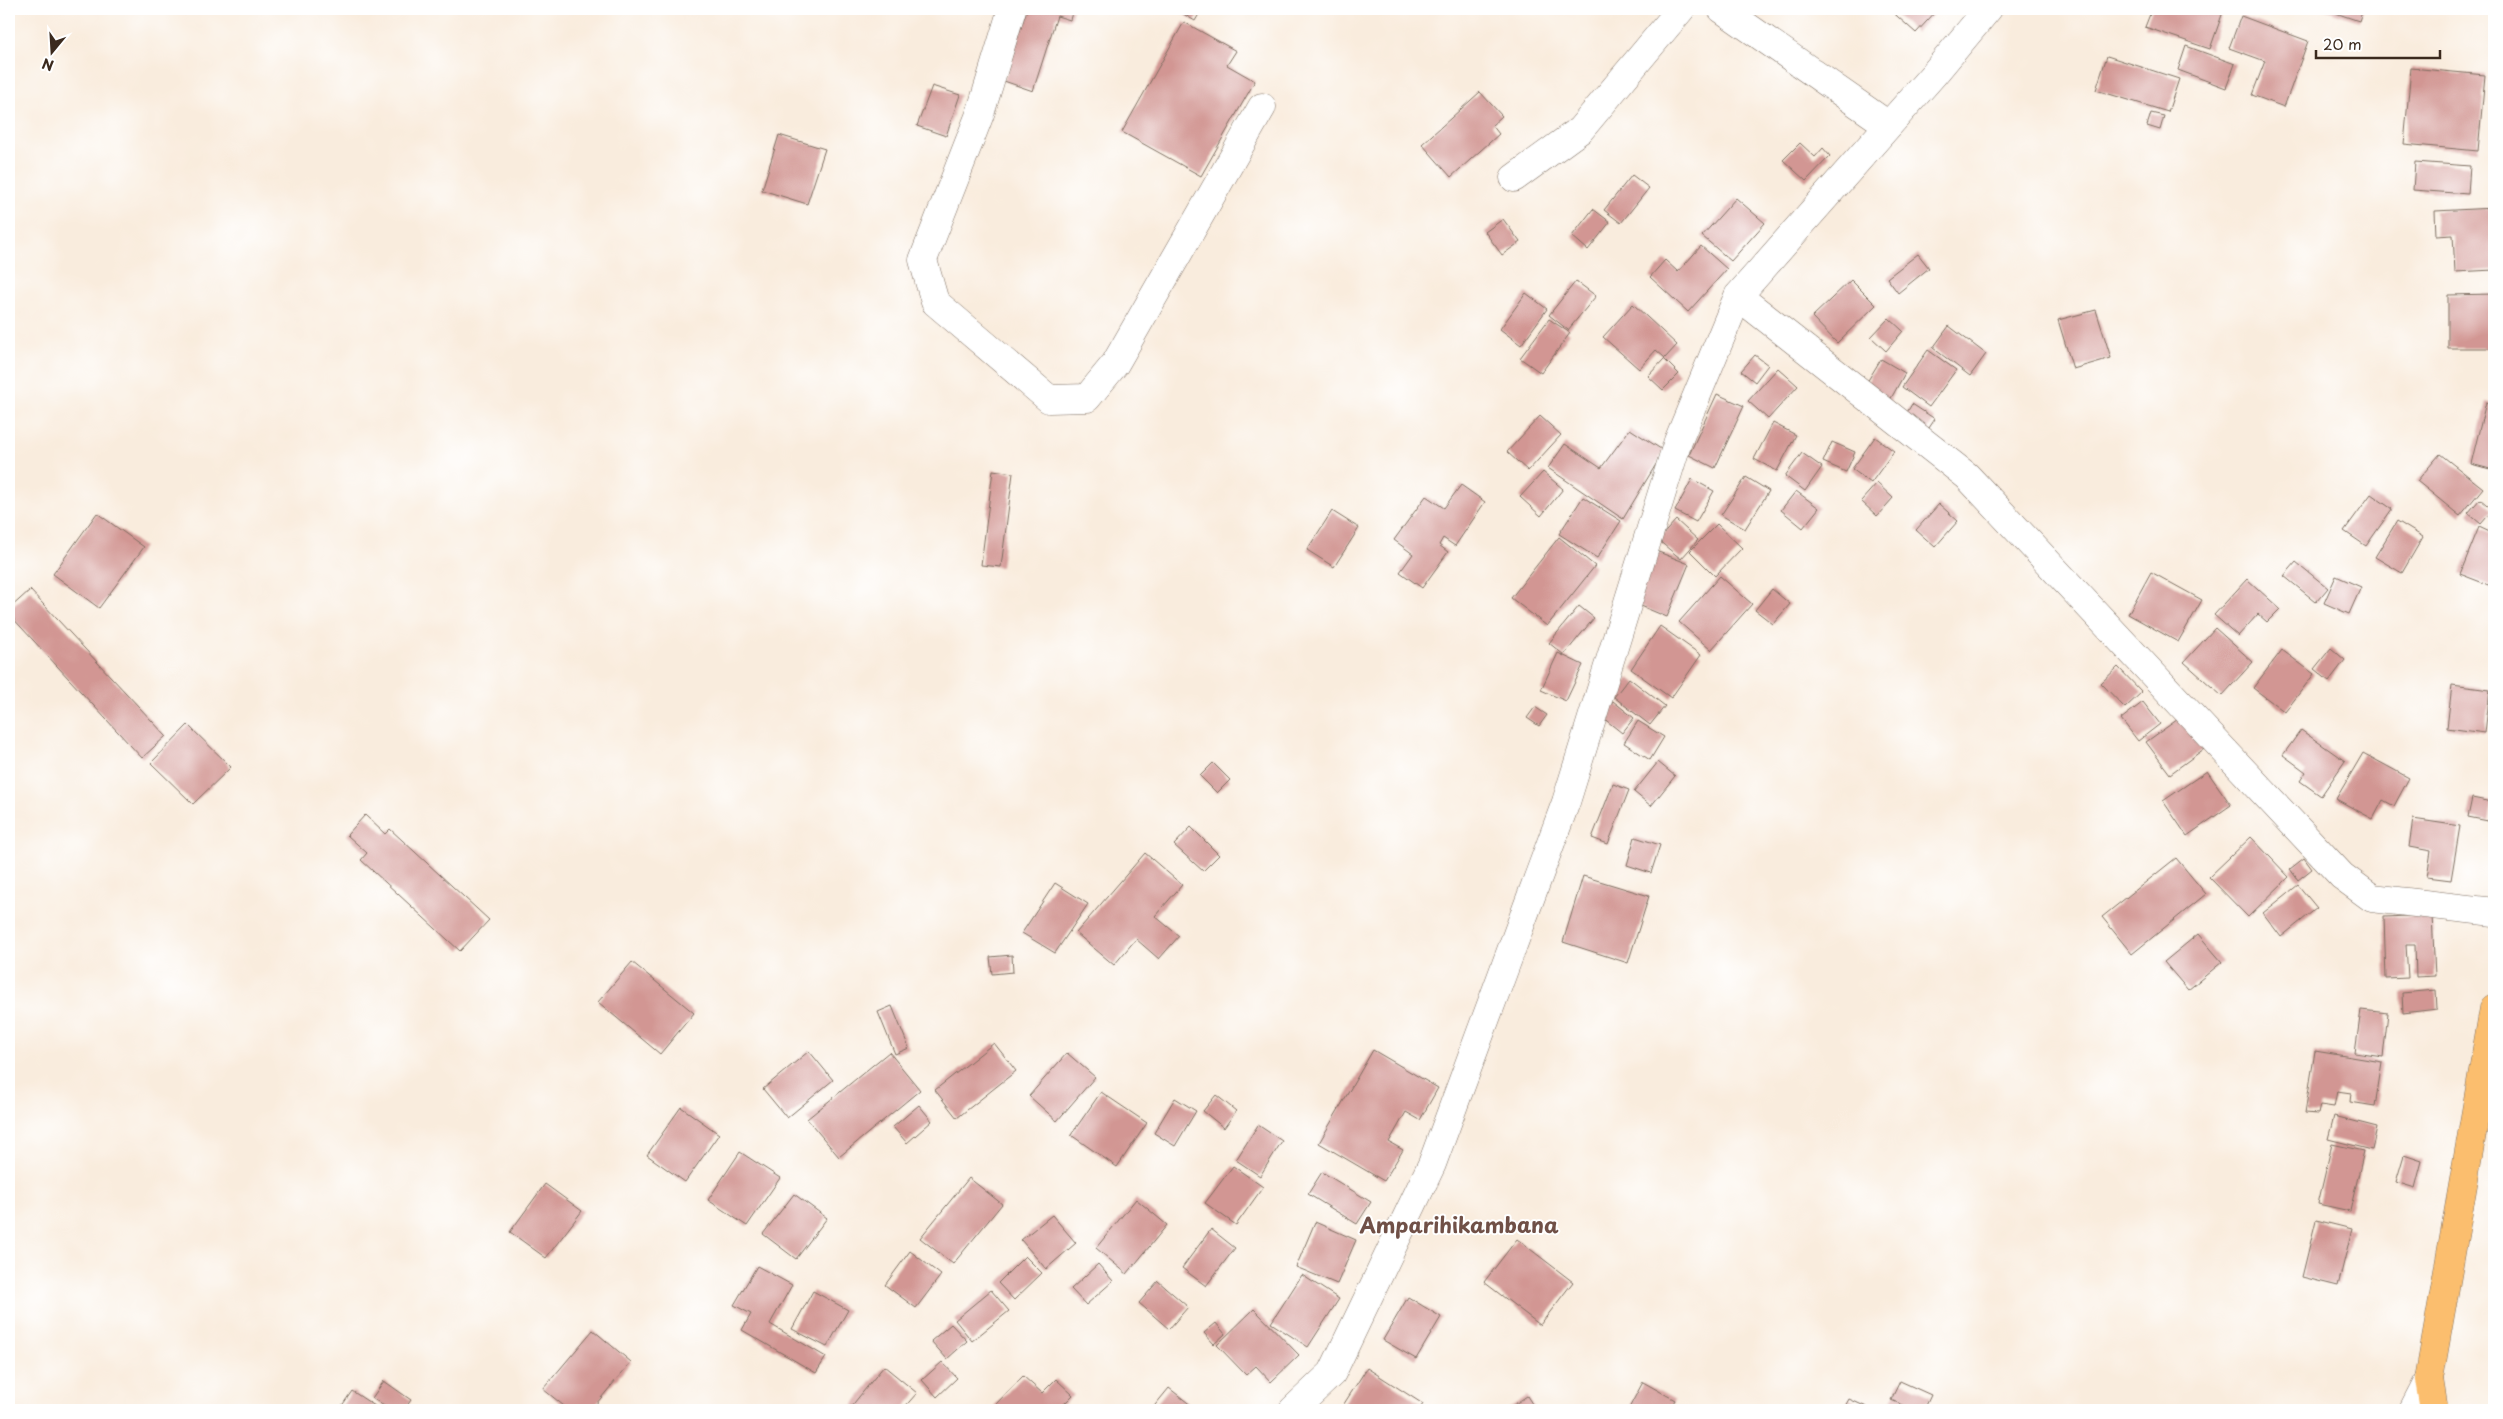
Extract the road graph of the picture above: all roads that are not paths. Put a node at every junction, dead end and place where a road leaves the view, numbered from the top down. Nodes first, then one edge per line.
1 (1012, 9) edge
2 (1681, 9) edge
3 (1722, 9) edge
4 (1988, 9) edge
5 (1262, 107) dead end
6 (1888, 125) junction
7 (1514, 178) dead end
8 (1738, 296) junction
9 (2494, 912) edge
10 (2494, 1008) edge
11 (1332, 1373) junction
12 (2429, 1379) junction
13 (1293, 1410) edge
14 (1321, 1410) edge
15 (2413, 1410) edge
16 (2434, 1410) edge

1 - 5 street
2 - 7 street
3 - 6 street
4 - 6 street
6 - 8 street
8 - 9 street
8 - 11 street
10 - 12 main road
11 - 13 street
11 - 14 street
12 - 15 street
12 - 16 main road

